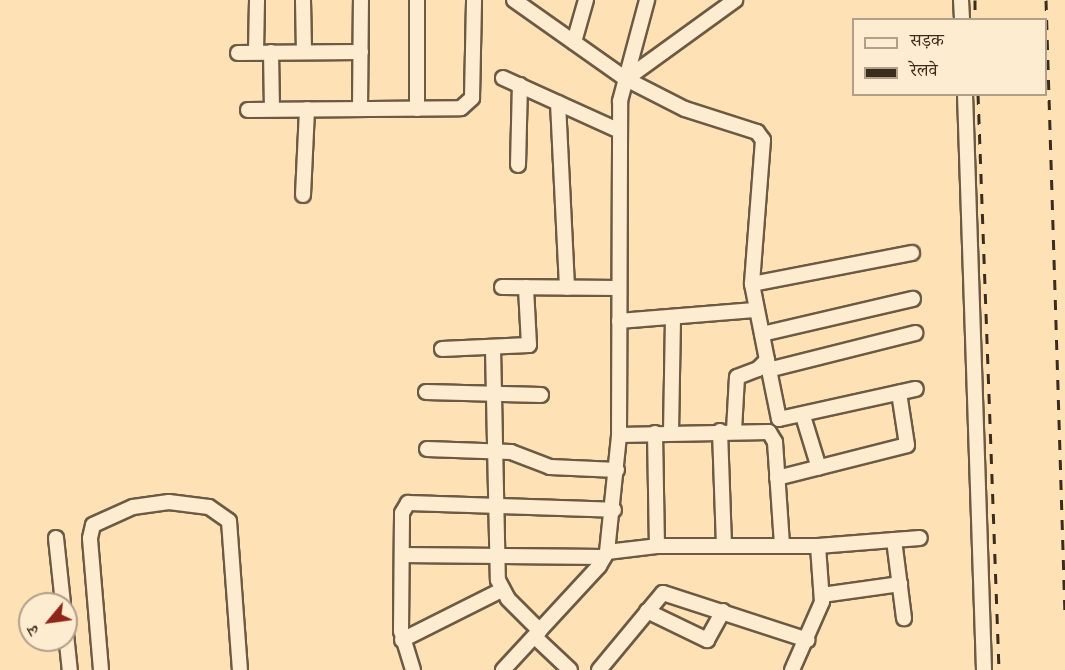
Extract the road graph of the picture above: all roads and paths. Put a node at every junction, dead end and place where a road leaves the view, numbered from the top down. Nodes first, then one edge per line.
1 (257, 0) edge
2 (303, 0) edge
3 (362, 0) edge
4 (417, 0) edge
5 (474, 0) edge
6 (586, 0) edge
7 (647, 0) edge
8 (735, 0) edge
9 (961, 0) edge
10 (523, 3) edge
11 (962, 18) edge
12 (574, 42) junction
13 (256, 52) junction
14 (271, 52) junction
15 (304, 52) junction
16 (361, 52) junction
17 (238, 53) dead end
18 (503, 78) dead end
19 (626, 79) junction
20 (520, 85) junction
21 (965, 96) edge
22 (558, 103) junction
23 (272, 109) junction
24 (307, 109) junction
25 (417, 109) junction
26 (248, 110) dead end
27 (360, 110) junction
28 (620, 132) junction
29 (518, 165) dead end
30 (303, 195) dead end
31 (912, 253) dead end
32 (752, 284) junction
33 (502, 287) dead end
34 (526, 287) junction
35 (567, 288) junction
36 (619, 288) junction
37 (913, 299) dead end
38 (755, 310) junction
39 (673, 317) junction
40 (619, 321) junction
41 (915, 333) dead end
42 (762, 334) junction
43 (493, 348) junction
44 (442, 349) dead end
45 (767, 365) junction
46 (916, 388) dead end
47 (426, 392) dead end
48 (899, 393) junction
49 (493, 396) junction
50 (541, 396) dead end
51 (803, 416) junction
52 (727, 430) junction
53 (656, 433) junction
54 (671, 433) junction
55 (619, 435) junction
56 (428, 448) dead end
57 (494, 450) junction
58 (819, 468) junction
59 (616, 470) junction
60 (777, 478) junction
61 (496, 505) junction
62 (614, 510) junction
63 (56, 538) dead end
64 (920, 538) dead end
65 (894, 540) junction
66 (724, 543) junction
67 (782, 545) junction
68 (657, 546) junction
69 (818, 546) junction
70 (402, 555) junction
71 (605, 555) junction
72 (495, 557) junction
73 (900, 585) junction
74 (502, 590) junction
75 (62, 592) edge
76 (822, 595) junction
77 (647, 611) junction
78 (723, 611) junction
79 (904, 618) dead end
80 (537, 634) junction
81 (402, 640) junction
82 (808, 640) junction
83 (68, 652) edge
84 (70, 670) edge
85 (101, 670) edge
86 (240, 670) edge
87 (413, 670) edge
88 (503, 670) edge
89 (570, 670) edge
90 (599, 670) edge
91 (792, 670) edge
92 (984, 670) edge

1 - 13 street
2 - 15 street
3 - 16 street
4 - 25 street
5 - 25 street
6 - 12 street
7 - 19 street
8 - 19 street
9 - 11 street
10 - 12 street
12 - 19 street
13 - 14 street
13 - 17 street
14 - 15 street
14 - 23 street
15 - 16 street
16 - 27 street
18 - 20 street
19 - 28 street
19 - 32 street
20 - 22 street
20 - 29 street
21 - 92 street
22 - 28 street
22 - 35 street
23 - 24 street
23 - 26 street
24 - 27 street
24 - 30 street
25 - 27 street
28 - 36 street
31 - 32 street
32 - 38 street
33 - 34 street
34 - 35 street
34 - 43 street
35 - 36 street
36 - 40 street
37 - 42 street
38 - 39 street
38 - 42 street
39 - 40 street
39 - 54 street
40 - 55 street
41 - 45 street
42 - 45 street
43 - 44 street
43 - 49 street
45 - 51 street
45 - 52 street
46 - 48 street
47 - 49 street
48 - 51 street
48 - 58 street
49 - 50 street
49 - 57 street
51 - 58 street
52 - 54 street
52 - 60 street
52 - 66 street
53 - 54 street
53 - 55 street
53 - 68 street
55 - 59 street
56 - 57 street
57 - 59 street
57 - 61 street
58 - 60 street
59 - 62 street
60 - 67 street
61 - 62 street
61 - 70 street
61 - 72 street
62 - 71 street
63 - 75 street
64 - 65 street
65 - 69 street
65 - 73 street
66 - 67 street
66 - 68 street
67 - 69 street
68 - 71 street
69 - 76 street
70 - 72 street
70 - 81 street
71 - 72 street
71 - 80 street
72 - 74 street
73 - 76 street
73 - 79 street
74 - 80 street
74 - 81 street
76 - 82 street
77 - 78 street
77 - 78 street
77 - 90 street
78 - 82 street
80 - 88 street
80 - 89 street
81 - 87 street
82 - 91 street
83 - 84 street
85 - 86 street

